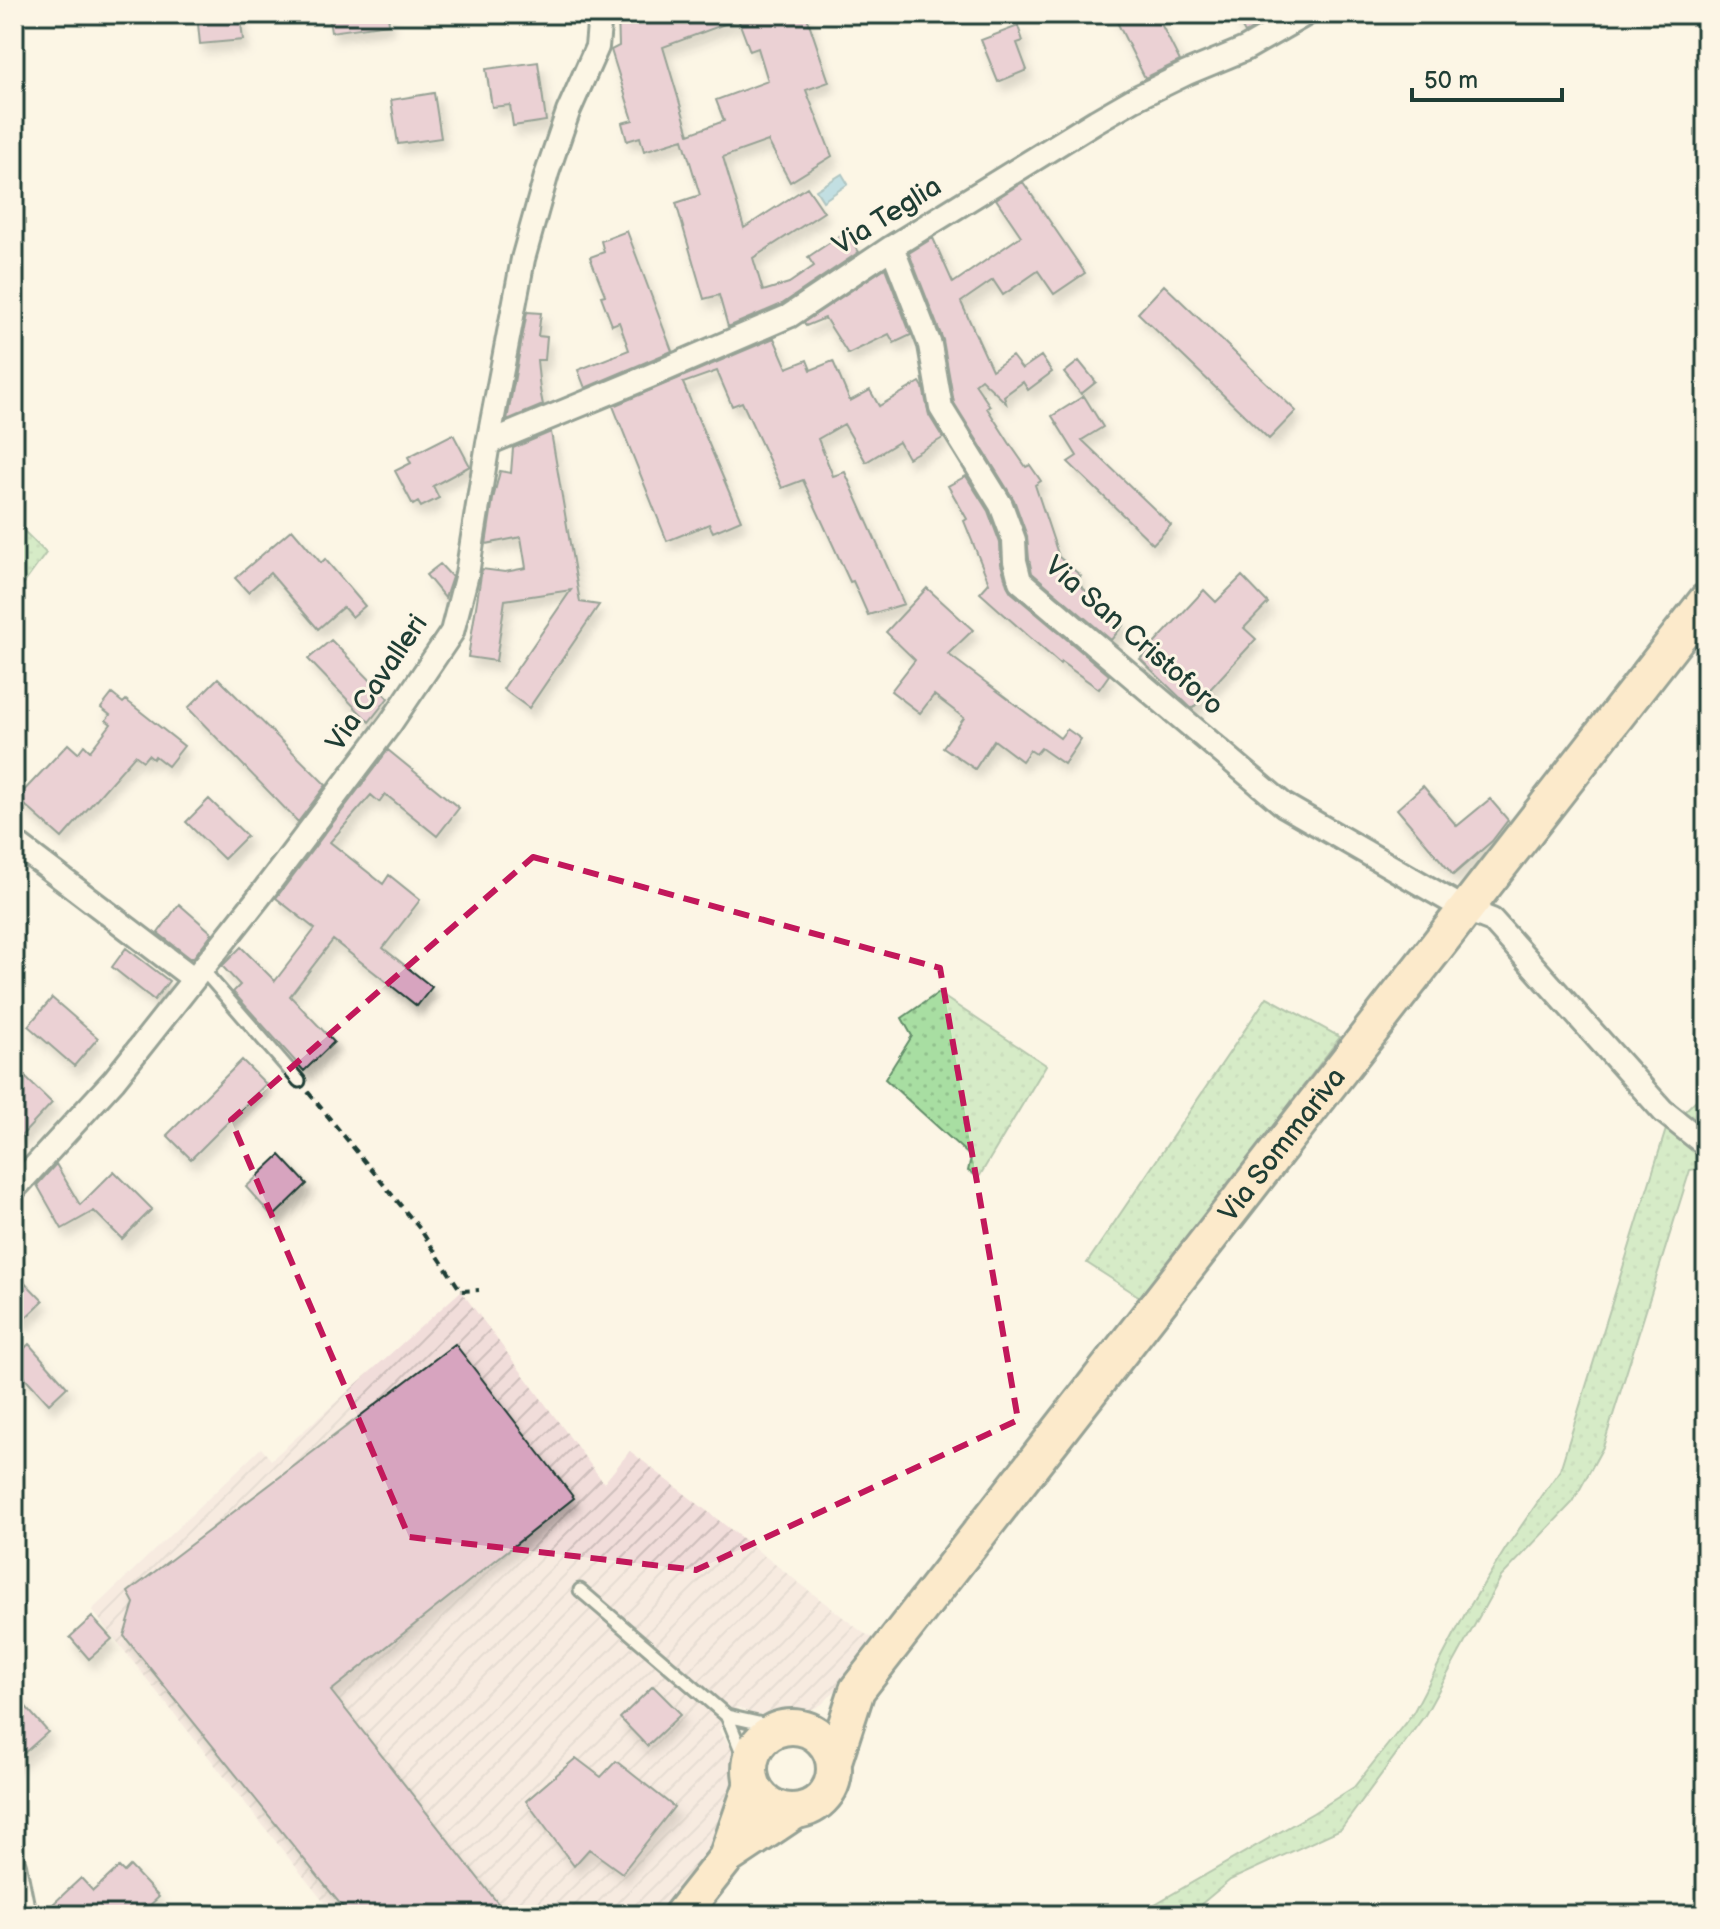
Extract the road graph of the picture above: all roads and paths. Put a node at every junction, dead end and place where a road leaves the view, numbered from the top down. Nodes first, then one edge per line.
1 (600, 14) edge
2 (1306, 14) edge
3 (892, 247) junction
4 (488, 443) junction
5 (1706, 601) edge
6 (14, 842) edge
7 (1466, 910) junction
8 (198, 974) junction
9 (299, 1081) joint
10 (1706, 1145) edge
11 (14, 1189) edge
12 (479, 1290) dead end
13 (580, 1590) dead end
14 (857, 1690) junction
15 (727, 1716) junction
16 (787, 1727) junction
17 (834, 1761) junction
18 (751, 1777) junction
19 (796, 1811) junction
20 (726, 1858) junction
21 (14, 1865) edge
22 (24, 1915) edge
23 (681, 1915) edge

1 - 4 street, Via Cavalleri
2 - 3 street, Via Teglia
3 - 4 street, Via Teglia
3 - 7 street, Via San Cristoforo
4 - 8 street, Via Cavalleri
5 - 7 main road, Via Sommariva
6 - 8 street
7 - 10 street, Via San Cristoforo
7 - 14 main road, Via Sommariva
8 - 9 lane
8 - 11 street, Via Cavalleri
9 - 12 path
13 - 15 lane
14 - 16 main road, Via Sommariva
14 - 17 main road, Via Sommariva
15 - 16 lane
15 - 18 lane
16 - 17 main road
16 - 18 main road
17 - 19 main road
18 - 19 main road
18 - 20 main road
19 - 20 main road
20 - 23 main road
21 - 22 street

